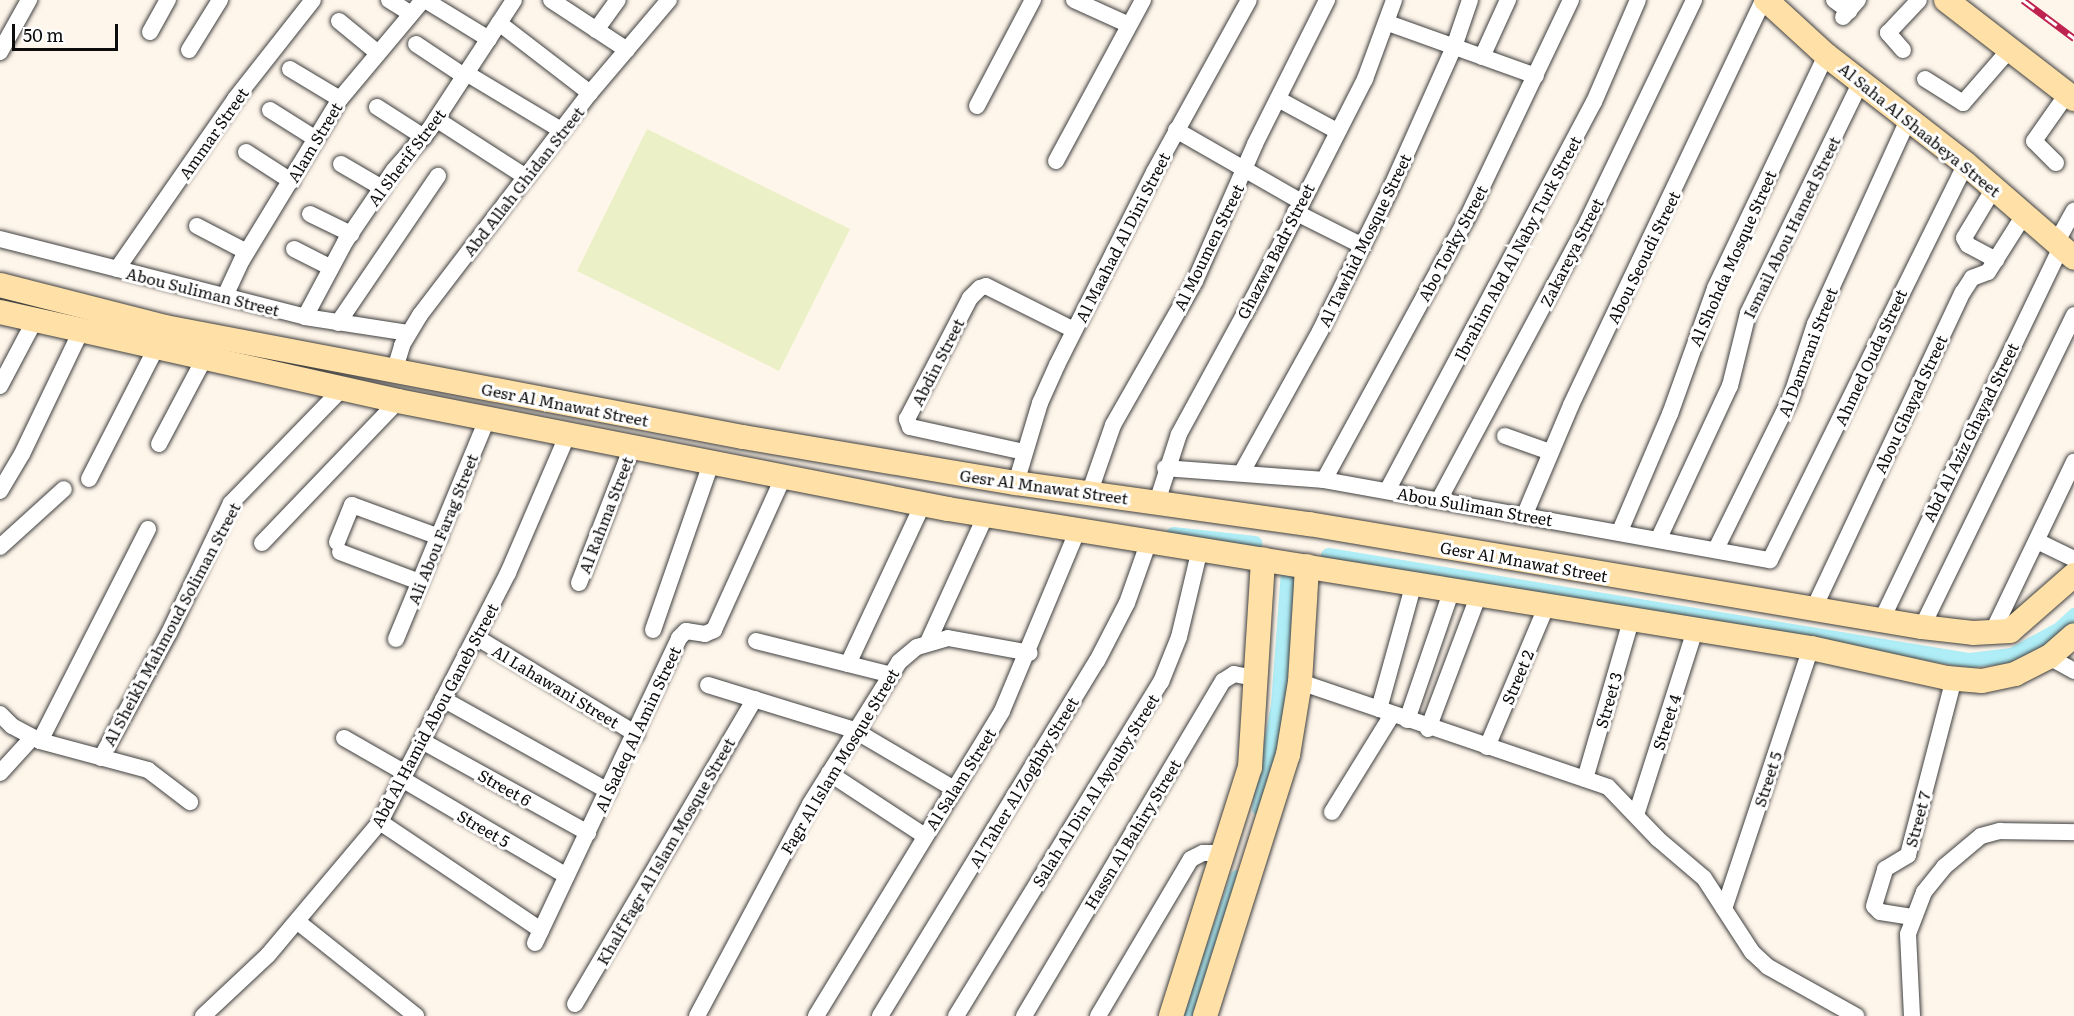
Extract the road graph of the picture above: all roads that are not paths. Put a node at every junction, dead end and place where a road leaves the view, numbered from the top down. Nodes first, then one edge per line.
1 (29, 0) edge
2 (168, 0) edge
3 (220, 0) edge
4 (313, 0) edge
5 (389, 0) edge
6 (424, 0) edge
7 (514, 0) edge
8 (551, 0) edge
9 (618, 0) edge
10 (669, 0) edge
11 (1034, 0) edge
12 (1074, 0) edge
13 (1143, 0) edge
14 (1249, 0) edge
15 (1327, 0) edge
16 (1394, 0) edge
17 (1470, 0) edge
18 (1508, 0) edge
19 (1570, 0) edge
20 (1638, 0) edge
21 (1694, 0) edge
22 (1834, 0) edge
23 (1919, 0) edge
24 (1946, 0) edge
25 (1769, 1) edge
26 (1850, 9) edge
27 (411, 14) junction
28 (339, 21) dead end
29 (499, 23) junction
30 (1388, 24) junction
31 (1129, 25) junction
32 (596, 30) junction
33 (150, 32) dead end
34 (489, 39) junction
35 (416, 44) dead end
36 (1454, 46) junction
37 (2010, 49) junction
38 (189, 50) dead end
39 (627, 50) junction
40 (1903, 50) dead end
41 (0, 52) edge
42 (378, 52) junction
43 (1826, 55) junction
44 (1482, 57) junction
45 (290, 69) dead end
46 (465, 74) junction
47 (1536, 76) junction
48 (1925, 79) dead end
49 (1860, 83) junction
50 (590, 93) junction
51 (2071, 96) edge
52 (340, 99) junction
53 (1278, 99) junction
54 (977, 106) dead end
55 (377, 107) dead end
56 (270, 110) dead end
57 (436, 119) junction
58 (1908, 120) junction
59 (561, 130) junction
60 (1176, 130) junction
61 (1337, 131) junction
62 (424, 137) junction
63 (316, 139) junction
64 (246, 152) dead end
65 (1056, 161) dead end
66 (2056, 163) dead end
67 (341, 164) dead end
68 (1966, 164) junction
69 (1245, 169) junction
70 (438, 176) dead end
71 (525, 177) junction
72 (291, 181) junction
73 (382, 188) junction
74 (1994, 188) junction
75 (1298, 206) junction
76 (2074, 211) edge
77 (310, 214) dead end
78 (2025, 214) junction
79 (197, 226) dead end
80 (351, 234) junction
81 (0, 239) edge
82 (1363, 246) junction
83 (294, 249) dead end
84 (2064, 249) edge
85 (247, 252) junction
86 (1996, 260) junction
87 (329, 267) junction
88 (117, 269) junction
89 (0, 285) edge
90 (225, 296) junction
91 (0, 312) edge
92 (2074, 315) edge
93 (305, 317) junction
94 (35, 320) junction
95 (338, 323) junction
96 (1074, 330) junction
97 (81, 331) junction
98 (408, 333) junction
99 (156, 348) junction
100 (204, 359) junction
101 (394, 372) junction
102 (0, 386) edge
103 (342, 389) junction
104 (398, 401) junction
105 (487, 419) junction
106 (568, 434) junction
107 (1505, 436) dead end
108 (159, 444) dead end
109 (632, 447) junction
110 (1024, 452) junction
111 (1550, 452) junction
112 (712, 461) junction
113 (2074, 462) edge
114 (1165, 468) junction
115 (1242, 472) junction
116 (784, 476) junction
117 (89, 479) dead end
118 (1324, 480) junction
119 (1016, 483) junction
120 (64, 489) dead end
121 (0, 491) edge
122 (1387, 491) junction
123 (1089, 494) junction
124 (1439, 500) junction
125 (1157, 502) junction
126 (923, 504) junction
127 (1525, 514) junction
128 (986, 515) junction
129 (1078, 529) junction
130 (148, 530) dead end
131 (1620, 531) junction
132 (439, 537) junction
133 (1659, 538) junction
134 (1149, 541) junction
135 (2037, 541) junction
136 (262, 543) dead end
137 (0, 548) edge
138 (1200, 549) junction
139 (1716, 549) junction
140 (1777, 551) joint
141 (1263, 559) junction
142 (2074, 559) edge
143 (1307, 566) junction
144 (2074, 575) edge
145 (420, 582) junction
146 (579, 583) dead end
147 (1414, 583) junction
148 (1452, 589) junction
149 (1479, 594) junction
150 (1546, 607) junction
151 (1814, 608) junction
152 (1882, 619) junction
153 (1631, 621) junction
154 (1922, 627) junction
155 (653, 630) dead end
156 (1695, 630) junction
157 (1992, 633) junction
158 (2074, 635) edge
159 (476, 637) junction
160 (396, 639) dead end
161 (756, 641) dead end
162 (928, 642) junction
163 (1811, 648) junction
164 (1030, 652) junction
165 (2049, 657) junction
166 (848, 664) junction
167 (2074, 671) edge
168 (888, 674) junction
169 (1254, 678) junction
170 (1954, 679) junction
171 (1300, 682) junction
172 (708, 685) dead end
173 (443, 699) junction
174 (755, 699) junction
175 (0, 714) edge
176 (1393, 715) junction
177 (1428, 729) junction
178 (854, 730) junction
179 (636, 734) junction
180 (345, 738) dead end
181 (36, 739) junction
182 (422, 741) junction
183 (1487, 747) junction
184 (101, 758) junction
185 (0, 773) edge
186 (829, 773) junction
187 (403, 776) junction
188 (1586, 779) junction
189 (954, 789) junction
190 (608, 791) junction
191 (190, 802) dead end
192 (1332, 812) dead end
193 (1636, 815) junction
194 (380, 822) junction
195 (2074, 832) edge
196 (588, 833) junction
197 (925, 836) junction
198 (1223, 853) junction
199 (567, 876) junction
200 (1724, 909) junction
201 (1912, 917) junction
202 (298, 922) junction
203 (575, 1004) dead end
204 (203, 1016) edge
205 (416, 1016) edge
206 (697, 1016) edge
207 (816, 1016) edge
208 (880, 1016) edge
209 (956, 1016) edge
210 (1024, 1016) edge
211 (1098, 1016) edge
212 (1171, 1016) edge
213 (1205, 1016) edge
214 (1856, 1016) edge
215 (1912, 1016) edge

1 - 41 street
2 - 33 street
3 - 38 street
4 - 88 street, Ammar Street
5 - 27 street
6 - 27 street, Alam Street
6 - 34 street
7 - 29 street, Al Sherif Street
8 - 32 street
9 - 32 street
10 - 39 street, Abd Allah Ghidan Street
11 - 54 street
12 - 31 street
13 - 31 street
14 - 60 street, Al Maahad Al Dini Street
15 - 53 street, Al Moumen Street
16 - 30 street, Ghazwa Badr Street
17 - 36 street, Al Tawhid Mosque Street
18 - 44 street
19 - 47 street, Abo Torky Street
20 - 122 street, Ibrahim Abd Al Naby Turk Street
21 - 124 street, Zakareya Street
22 - 26 street
23 - 40 street
24 - 37 street
25 - 43 street, Al Saha Al Shaabeya Street
25 - 111 street, Abou Seoudi Street
27 - 42 street, Alam Street
28 - 42 street
29 - 34 street, Al Sherif Street
29 - 50 street
30 - 36 street
30 - 61 street, Ghazwa Badr Street
31 - 65 street
32 - 39 street
34 - 46 street, Al Sherif Street
35 - 46 street
36 - 44 street
36 - 82 street, Al Tawhid Mosque Street
37 - 48 street
37 - 51 street
39 - 50 street, Abd Allah Ghidan Street
42 - 52 street, Alam Street
43 - 49 street, Al Saha Al Shaabeya Street
43 - 131 street, Al Shohda Mosque Street
44 - 47 street
45 - 52 street
46 - 57 street, Al Sherif Street
46 - 59 street
47 - 118 street, Abo Torky Street
49 - 58 street, Al Saha Al Shaabeya Street
49 - 133 street, Ismail Abou Hamed Street
50 - 59 street, Abd Allah Ghidan Street
51 - 66 street
52 - 63 street, Alam Street
53 - 61 street
53 - 69 street, Al Moumen Street
55 - 62 street
56 - 63 street
57 - 62 street, Al Sherif Street
57 - 71 street
58 - 68 street, Al Saha Al Shaabeya Street
58 - 139 street, Al Damrani Street
59 - 71 street, Abd Allah Ghidan Street
60 - 69 street
60 - 96 street, Al Maahad Al Dini Street
61 - 75 street, Ghazwa Badr Street
62 - 73 street, Al Sherif Street
63 - 72 street, Alam Street
64 - 72 street
67 - 73 street
68 - 74 street, Al Saha Al Shaabeya Street
68 - 140 street, Ahmed Ouda Street
69 - 75 street
69 - 123 street, Al Moumen Street
70 - 95 street
71 - 98 street, Abd Allah Ghidan Street
72 - 85 street, Alam Street
73 - 80 street, Al Sherif Street
74 - 78 street, Al Saha Al Shaabeya Street
74 - 86 street
75 - 82 street
75 - 114 street, Ghazwa Badr Street
76 - 84 street, Abd Al Aziz Ghayad Street
77 - 80 street
78 - 84 street, Al Saha Al Shaabeya Street
78 - 86 street, Abou Ghayad Street
79 - 85 street
80 - 87 street, Al Sherif Street
81 - 88 street, Abou Suliman Street
82 - 115 street, Al Tawhid Mosque Street
83 - 87 street
84 - 152 street, Abd Al Aziz Ghayad Street
85 - 90 street, Alam Street
86 - 151 street, Abou Ghayad Street
87 - 93 street, Al Sherif Street
88 - 90 street, Abou Suliman Street
89 - 101 street, Gesr Al Mnawat Street
90 - 93 street, Abou Suliman Street
91 - 94 street, Gesr Al Mnawat Street
92 - 154 street
93 - 95 street, Abou Suliman Street
94 - 97 street, Gesr Al Mnawat Street
94 - 102 street
95 - 98 street, Abou Suliman Street
96 - 110 street, Al Maahad Al Dini Street
96 - 110 street, Abdin Street
97 - 99 street, Gesr Al Mnawat Street
97 - 121 street
98 - 101 street, Abd Allah Ghidan Street
99 - 100 street, Gesr Al Mnawat Street
99 - 117 street
100 - 103 street, Gesr Al Mnawat Street
100 - 108 street
101 - 119 street, Gesr Al Mnawat Street
103 - 104 street, Gesr Al Mnawat Street
103 - 184 street, Al Sheikh Mahmoud Soliman Street
104 - 105 street, Gesr Al Mnawat Street
104 - 136 street
105 - 106 street, Gesr Al Mnawat Street
105 - 132 street, Ali Abou Farag Street
106 - 109 street, Gesr Al Mnawat Street
106 - 159 street, Abd Al Hamid Abou Ganeb Street
107 - 111 street
109 - 112 street, Gesr Al Mnawat Street
109 - 146 street, Al Rahma Street
110 - 119 street, Al Maahad Al Dini Street
111 - 127 street, Abou Seoudi Street
112 - 116 street, Gesr Al Mnawat Street
112 - 155 street
113 - 135 street
114 - 115 street, Abou Suliman Street
114 - 125 street, Ghazwa Badr Street
115 - 118 street, Abou Suliman Street
116 - 126 street, Gesr Al Mnawat Street
116 - 179 street, Al Sadeq Al Amin Street
118 - 122 street, Abou Suliman Street
119 - 123 street, Gesr Al Mnawat Street
120 - 137 street
122 - 124 street, Abou Suliman Street
123 - 125 street, Gesr Al Mnawat Street
124 - 127 street, Abou Suliman Street
125 - 151 street, Gesr Al Mnawat Street
126 - 128 street, Gesr Al Mnawat Street
126 - 166 street
127 - 131 street, Abou Suliman Street
128 - 129 street, Gesr Al Mnawat Street
128 - 162 street
129 - 134 street, Gesr Al Mnawat Street
129 - 164 street, Al Salam Street
130 - 181 street
131 - 133 street, Abou Suliman Street
132 - 145 street, Ali Abou Farag Street
132 - 145 street
133 - 139 street, Abou Suliman Street
134 - 138 street, Gesr Al Mnawat Street
134 - 208 street, Al Taher Al Zoghby Street
135 - 142 street
135 - 157 street
138 - 141 street, Gesr Al Mnawat Street
138 - 209 street, Salah Al Din Al Ayouby Street
139 - 140 street, Abou Suliman Street
141 - 143 street, Gesr Al Mnawat Street
141 - 169 street
143 - 147 street, Gesr Al Mnawat Street
143 - 171 street
144 - 157 street, Gesr Al Mnawat Street
145 - 160 street, Ali Abou Farag Street
147 - 148 street, Gesr Al Mnawat Street
147 - 176 street
148 - 149 street, Gesr Al Mnawat Street
148 - 176 street
149 - 150 street, Gesr Al Mnawat Street
149 - 177 street
150 - 153 street, Gesr Al Mnawat Street
150 - 183 street, Street 2
151 - 152 street, Gesr Al Mnawat Street
152 - 154 street, Gesr Al Mnawat Street
153 - 156 street, Gesr Al Mnawat Street
153 - 188 street, Street 3
154 - 157 street, Gesr Al Mnawat Street
156 - 163 street, Gesr Al Mnawat Street
156 - 193 street, Street 4
158 - 165 street, Gesr Al Mnawat Street
159 - 173 street, Abd Al Hamid Abou Ganeb Street
159 - 179 street, Al Lahawani Street
161 - 166 street
162 - 164 street
162 - 168 street, Fagr Al Islam Mosque Street
163 - 170 street, Gesr Al Mnawat Street
163 - 200 street, Street 5
164 - 189 street, Al Salam Street
165 - 167 street
165 - 170 street, Gesr Al Mnawat Street
166 - 168 street
168 - 178 street, Fagr Al Islam Mosque Street
169 - 198 street
169 - 210 street, Hassn Al Bahiry Street
170 - 201 street, Street 7
171 - 176 street
171 - 213 street
172 - 174 street
173 - 182 street, Abd Al Hamid Abou Ganeb Street
173 - 190 street
174 - 178 street
174 - 203 street, Khalf Fagr Al Islam Mosque Street
175 - 181 street
176 - 177 street
176 - 192 street
177 - 183 street
178 - 186 street, Fagr Al Islam Mosque Street
178 - 189 street
179 - 190 street, Al Sadeq Al Amin Street
180 - 187 street, Street 5
181 - 184 street
181 - 185 street
182 - 187 street, Abd Al Hamid Abou Ganeb Street
182 - 196 street, Street 6
183 - 188 street
184 - 191 street
186 - 197 street
186 - 206 street, Fagr Al Islam Mosque Street
187 - 194 street, Abd Al Hamid Abou Ganeb Street
187 - 199 street, Street 5
188 - 193 street
189 - 197 street, Al Salam Street
190 - 196 street, Al Sadeq Al Amin Street
193 - 200 street
194 - 199 street, Al Sadeq Al Amin Street
194 - 202 street, Abd Al Hamid Abou Ganeb Street
195 - 201 street
196 - 199 street, Al Sadeq Al Amin Street
197 - 207 street, Al Salam Street
198 - 211 street
198 - 212 street
200 - 214 street
201 - 215 street
202 - 204 street, Abd Al Hamid Abou Ganeb Street
202 - 205 street

